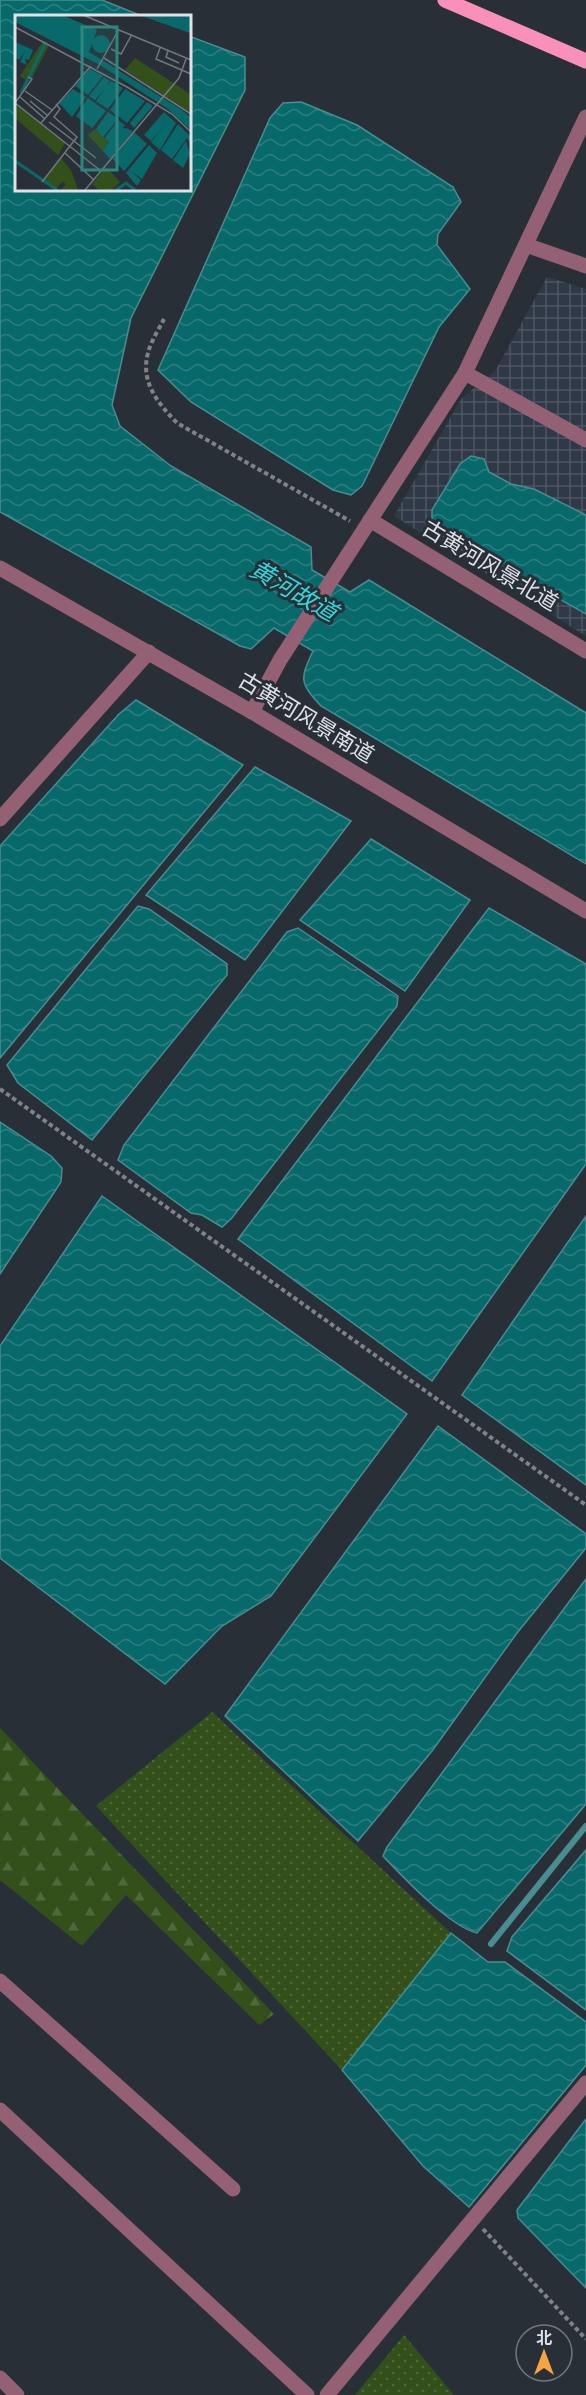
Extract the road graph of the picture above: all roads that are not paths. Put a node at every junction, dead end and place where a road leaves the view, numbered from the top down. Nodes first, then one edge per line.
1 (445, 0) edge
2 (586, 61) edge
3 (586, 117) edge
4 (526, 245) junction
5 (586, 266) edge
6 (465, 373) junction
7 (586, 440) edge
8 (364, 529) junction
9 (0, 568) edge
10 (586, 651) edge
11 (149, 652) junction
12 (252, 712) junction
13 (0, 819) edge
14 (586, 911) edge
15 (0, 1981) edge
16 (586, 2083) edge
17 (0, 2110) edge
18 (233, 2189) dead end
19 (0, 2378) edge
20 (17, 2395) edge
21 (307, 2395) edge
22 (327, 2395) edge

1 - 2 main road
3 - 4 street
4 - 5 street
4 - 6 street
6 - 7 street
6 - 8 street
8 - 10 street, 古黄河风景北道
8 - 12 street
9 - 11 street, 古黄河风景南道
11 - 12 street, 古黄河风景南道
11 - 13 street
12 - 14 street, 古黄河风景南道
15 - 18 street
16 - 22 street
17 - 21 street
19 - 20 street

